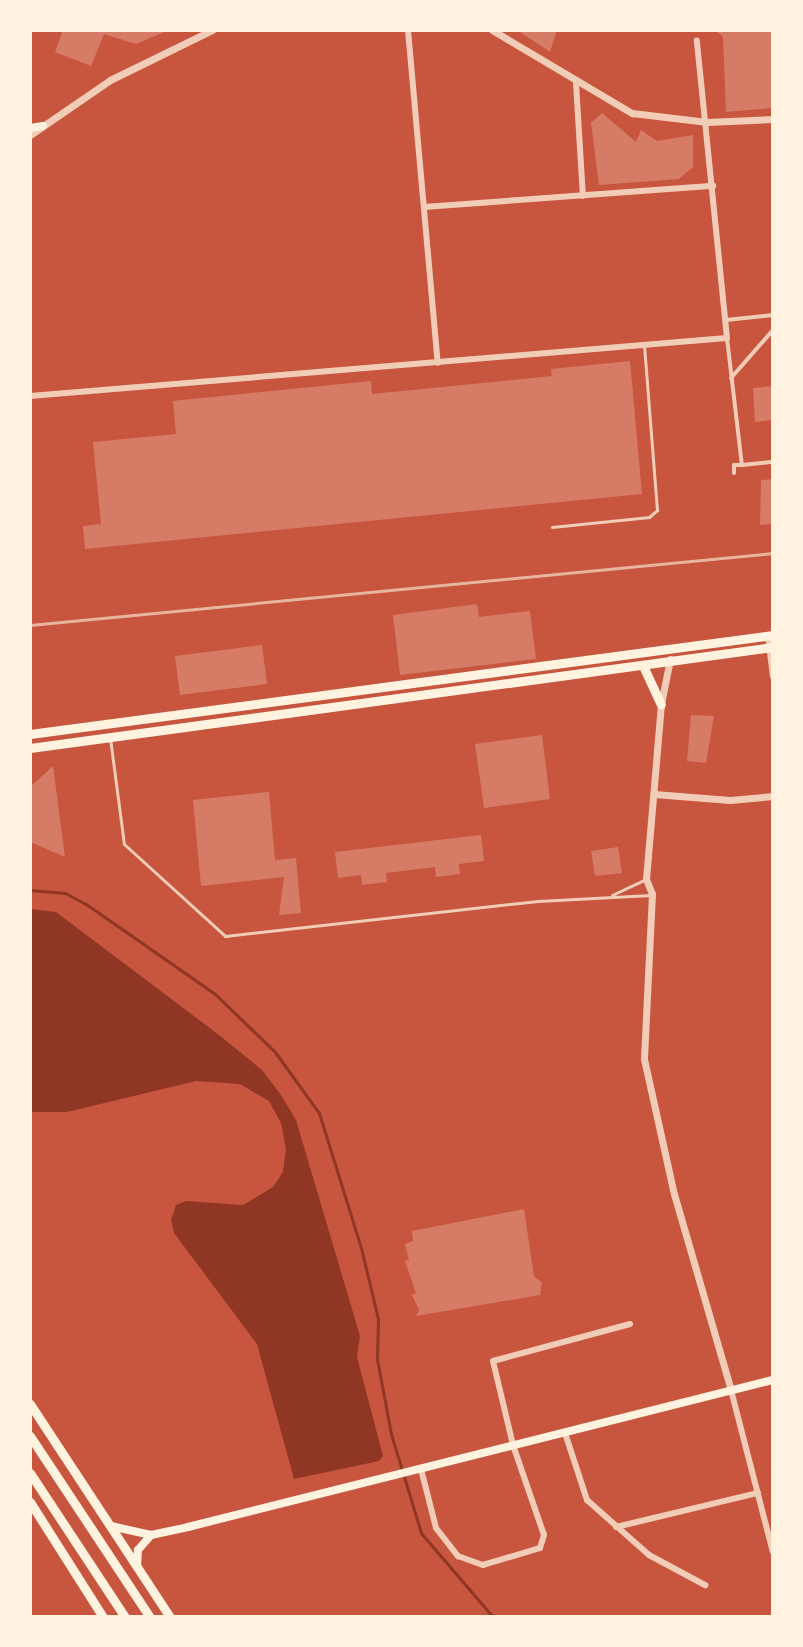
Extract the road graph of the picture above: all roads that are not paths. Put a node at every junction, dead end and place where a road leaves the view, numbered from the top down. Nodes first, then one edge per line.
1 (212, 30) edge
2 (408, 30) edge
3 (492, 30) edge
4 (697, 41) dead end
5 (576, 83) junction
6 (773, 119) edge
7 (707, 122) junction
8 (43, 126) junction
9 (30, 128) edge
10 (30, 135) edge
11 (713, 186) junction
12 (583, 196) junction
13 (424, 207) junction
14 (773, 315) edge
15 (726, 320) junction
16 (773, 330) edge
17 (727, 338) junction
18 (644, 345) junction
19 (438, 363) junction
20 (731, 378) junction
21 (30, 396) edge
22 (773, 462) edge
23 (742, 465) junction
24 (734, 473) dead end
25 (552, 527) dead end
26 (770, 636) edge
27 (671, 648) junction
28 (772, 648) edge
29 (670, 664) junction
30 (644, 668) junction
31 (773, 676) edge
32 (661, 704) junction
33 (30, 734) edge
34 (110, 738) junction
35 (30, 748) edge
36 (654, 794) junction
37 (773, 796) edge
38 (646, 879) junction
39 (652, 894) junction
40 (612, 895) junction
41 (630, 1324) dead end
42 (773, 1380) edge
43 (731, 1390) junction
44 (30, 1404) edge
45 (565, 1433) junction
46 (30, 1436) edge
47 (513, 1445) junction
48 (421, 1469) junction
49 (30, 1473) edge
50 (758, 1493) junction
51 (30, 1502) edge
52 (107, 1523) junction
53 (616, 1527) junction
54 (151, 1535) junction
55 (773, 1552) edge
56 (137, 1568) junction
57 (705, 1585) dead end
58 (103, 1617) edge
59 (125, 1617) edge
60 (150, 1617) edge
61 (170, 1617) edge

1 - 8 street
2 - 13 street
3 - 5 street
4 - 7 street
5 - 7 street
5 - 12 street
6 - 7 street
7 - 11 street
8 - 9 main road
8 - 10 street
11 - 12 street
11 - 15 street
12 - 13 street
13 - 19 street
14 - 15 street
15 - 17 street
16 - 20 street
17 - 18 street
17 - 20 street
18 - 19 street
18 - 25 lane
19 - 21 street
20 - 23 street
22 - 23 street
23 - 24 street
26 - 27 main road
26 - 28 street
27 - 29 street
27 - 33 main road
28 - 29 main road
28 - 31 street
29 - 30 main road
29 - 32 street
30 - 32 main road
30 - 34 main road
32 - 36 street
34 - 35 main road
34 - 40 lane
36 - 37 street
36 - 38 street
38 - 39 street
38 - 40 lane
39 - 40 lane
39 - 43 street
41 - 47 street
42 - 43 main road
43 - 45 main road
43 - 50 street
44 - 52 main road
45 - 47 main road
45 - 53 street
46 - 60 main road
47 - 48 main road
47 - 48 street
48 - 54 main road
49 - 59 main road
50 - 53 street
50 - 55 street
51 - 58 main road
52 - 54 main road
52 - 56 main road
53 - 57 street
54 - 56 main road
56 - 61 main road

